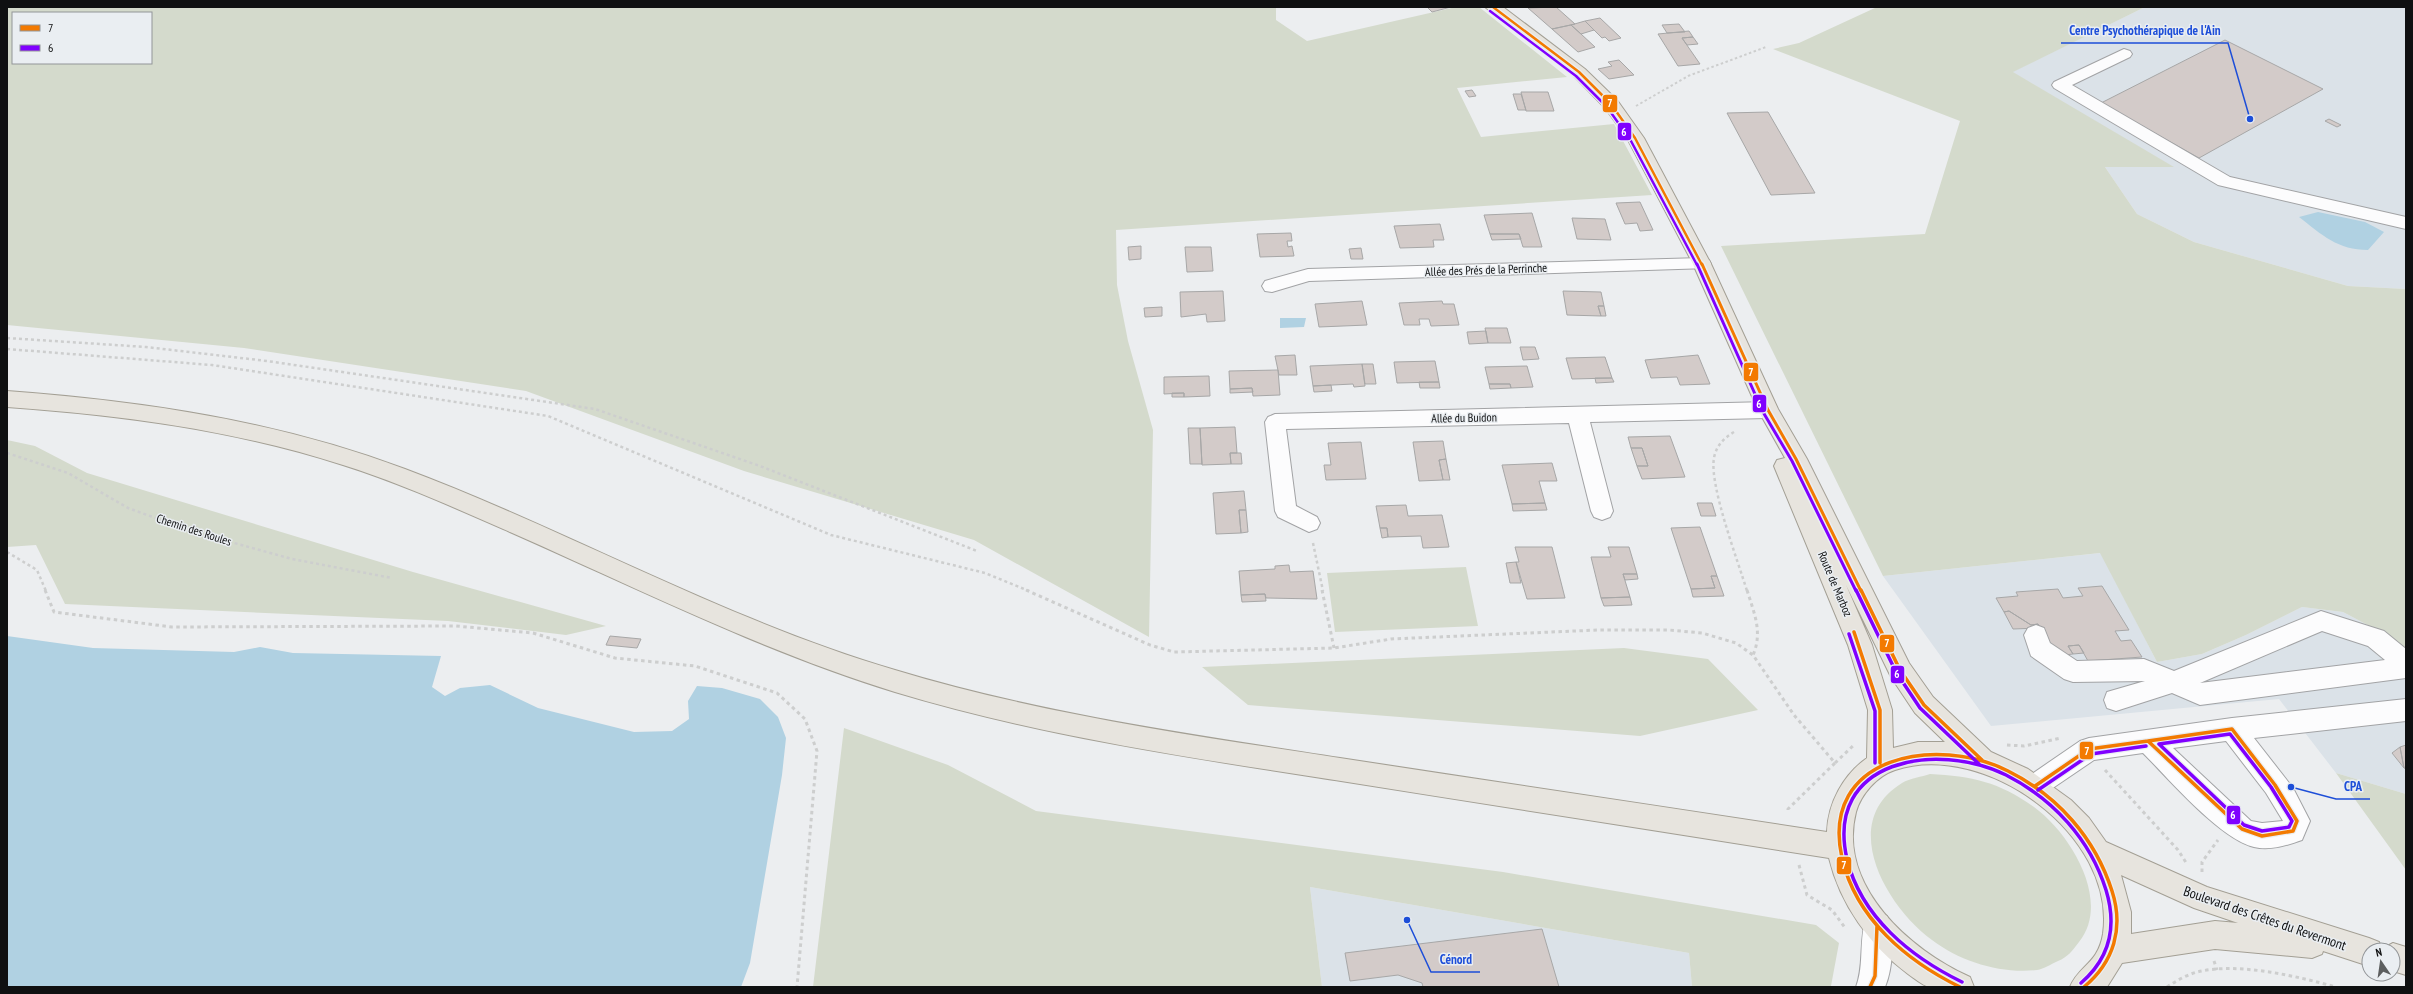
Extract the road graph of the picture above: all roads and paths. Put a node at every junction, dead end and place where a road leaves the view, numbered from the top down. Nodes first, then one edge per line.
1 (1492, 7) edge
2 (1766, 47) dead end
3 (2124, 54) dead end
4 (1620, 115) junction
5 (2406, 223) edge
6 (1702, 264) junction
7 (1272, 286) dead end
8 (7, 338) edge
9 (7, 350) edge
10 (7, 399) edge
11 (1761, 410) junction
12 (1578, 415) junction
13 (7, 453) edge
14 (1602, 511) dead end
15 (1309, 523) joint
16 (977, 551) dead end
17 (7, 552) edge
18 (392, 578) dead end
19 (2036, 635) dead end
20 (1334, 648) junction
21 (1753, 654) junction
22 (2406, 663) edge
23 (2406, 668) edge
24 (2173, 684) junction
25 (2116, 700) dead end
26 (2406, 710) edge
27 (2232, 729) junction
28 (2067, 740) dead end
29 (2147, 740) junction
30 (2003, 745) dead end
31 (1982, 760) junction
32 (1880, 763) junction
33 (2102, 767) dead end
34 (2034, 786) junction
35 (1788, 809) dead end
36 (1840, 847) junction
37 (2097, 851) junction
38 (2188, 866) dead end
39 (1807, 896) dead end
40 (1877, 926) junction
41 (1850, 934) dead end
42 (2359, 949) edge
43 (2114, 950) junction
44 (1951, 986) edge
45 (797, 987) edge
46 (1870, 987) edge
47 (2085, 987) edge
48 (2167, 987) edge
49 (2336, 987) edge

1 - 4 main road, Route de Marboz
2 - 4 path
3 - 5 street
4 - 6 main road, Route de Marboz
6 - 7 street, Allée des Prés de la Perrinche
6 - 11 main road, Route de Marboz
8 - 16 path
9 - 20 path
10 - 36 main road
11 - 12 street, Allée du Buidon
11 - 21 path
11 - 31 main road, Route de Marboz
11 - 32 main road, Route de Marboz
12 - 14 street
12 - 15 street, Allée du Buidon
13 - 18 path, Chemin des Roules
15 - 20 path
17 - 45 path
19 - 24 street
20 - 21 path
21 - 35 path
22 - 24 street
23 - 24 street
24 - 25 street
26 - 27 street
27 - 29 street
27 - 29 street
28 - 30 path
29 - 34 street
31 - 32 main road
31 - 34 main road
32 - 36 main road
33 - 38 path
34 - 37 main road
36 - 40 main road
37 - 42 main road, Boulevard des Crêtes du Revermont
37 - 43 main road
39 - 41 path
40 - 44 main road
40 - 46 street
42 - 43 main road
43 - 47 main road
48 - 49 path

